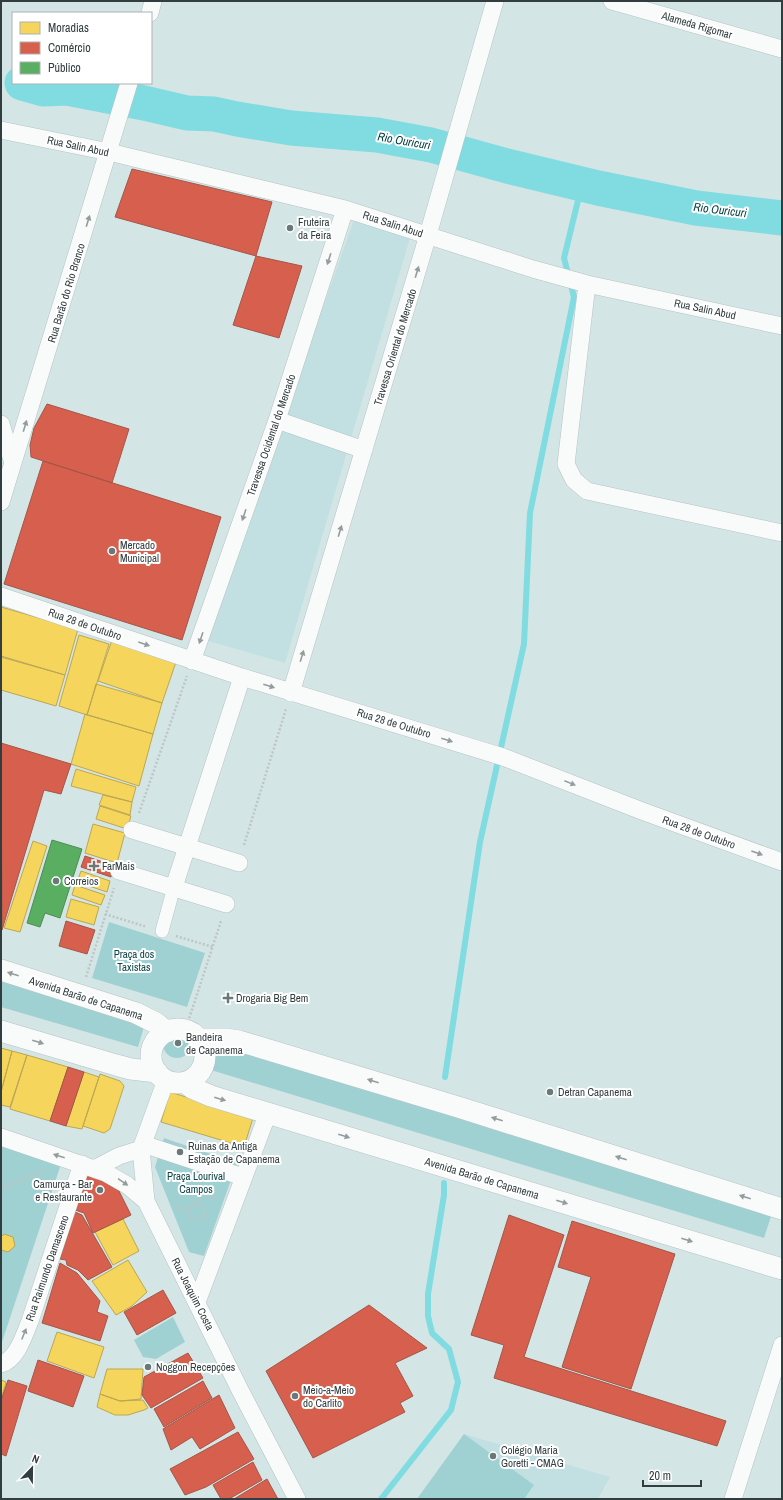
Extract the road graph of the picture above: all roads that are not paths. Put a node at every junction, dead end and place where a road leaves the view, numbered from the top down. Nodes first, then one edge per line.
1 (153, 1) edge
2 (495, 1) edge
3 (612, 1) edge
4 (150, 12) edge
5 (782, 49) edge
6 (128, 85) edge
7 (1, 130) edge
8 (109, 152) junction
9 (345, 208) junction
10 (428, 235) junction
11 (587, 284) junction
12 (782, 326) edge
13 (277, 420) junction
14 (1, 424) edge
15 (364, 450) junction
16 (13, 463) junction
17 (1, 502) edge
18 (782, 533) edge
19 (1, 596) edge
20 (192, 661) junction
21 (242, 677) junction
22 (291, 693) junction
23 (132, 830) dead end
24 (187, 846) junction
25 (782, 862) edge
26 (239, 863) dead end
27 (119, 870) dead end
28 (174, 887) junction
29 (226, 904) dead end
30 (162, 931) dead end
31 (1, 970) edge
32 (1, 1031) edge
33 (166, 1032) junction
34 (199, 1039) junction
35 (169, 1078) junction
36 (268, 1113) junction
37 (1, 1137) edge
38 (142, 1146) junction
39 (89, 1166) junction
40 (243, 1177) junction
41 (146, 1201) junction
42 (782, 1209) edge
43 (782, 1269) edge
44 (197, 1302) junction
45 (782, 1345) edge
46 (1, 1364) edge
47 (298, 1499) edge
48 (733, 1499) edge

1 - 4 street
2 - 10 street, Travessa Oriental do Mercado
3 - 5 street, Alameda Rigomar
6 - 8 street, Rua Barão do Rio Branco
7 - 8 street, Rua Salin Abud
8 - 9 street, Rua Salin Abud
16 -> 8 street, Rua Barão do Rio Branco
9 - 10 street, Rua Salin Abud
9 -> 13 street, Travessa Ocidental do Mercado
10 - 11 street, Rua Salin Abud
15 -> 10 street, Travessa Oriental do Mercado
11 - 12 street, Rua Salin Abud
11 - 18 street
13 - 15 street
13 -> 20 street, Travessa Ocidental do Mercado
14 - 16 street
22 -> 15 street, Travessa Oriental do Mercado
16 - 17 street, Rua Barão do Rio Branco
19 -> 20 street, Rua 28 de Outubro
20 - 21 street, Rua 28 de Outubro
21 -> 22 street, Rua 28 de Outubro
21 - 24 street
22 -> 25 street, Rua 28 de Outubro
23 - 24 street
24 - 26 street
24 - 28 street
27 - 28 street
28 - 29 street
28 - 30 street
33 -> 31 street, Avenida Barão de Capanema
32 -> 35 street, Avenida Barão de Capanema
33 - 34 street
33 - 35 street
34 - 35 street
42 -> 34 street
35 -> 36 street, Avenida Barão de Capanema
35 - 38 street, Rua Joaquim Costa
36 - 40 street
36 -> 43 street, Avenida Barão de Capanema
39 -> 37 street
38 - 39 street
38 - 40 street
38 - 41 street, Rua Joaquim Costa
39 -> 41 street
46 -> 39 street, Rua Raimundo Damasceno
40 - 44 street
41 - 44 street, Rua Joaquim Costa
44 - 47 street, Rua Joaquim Costa
45 - 48 street

